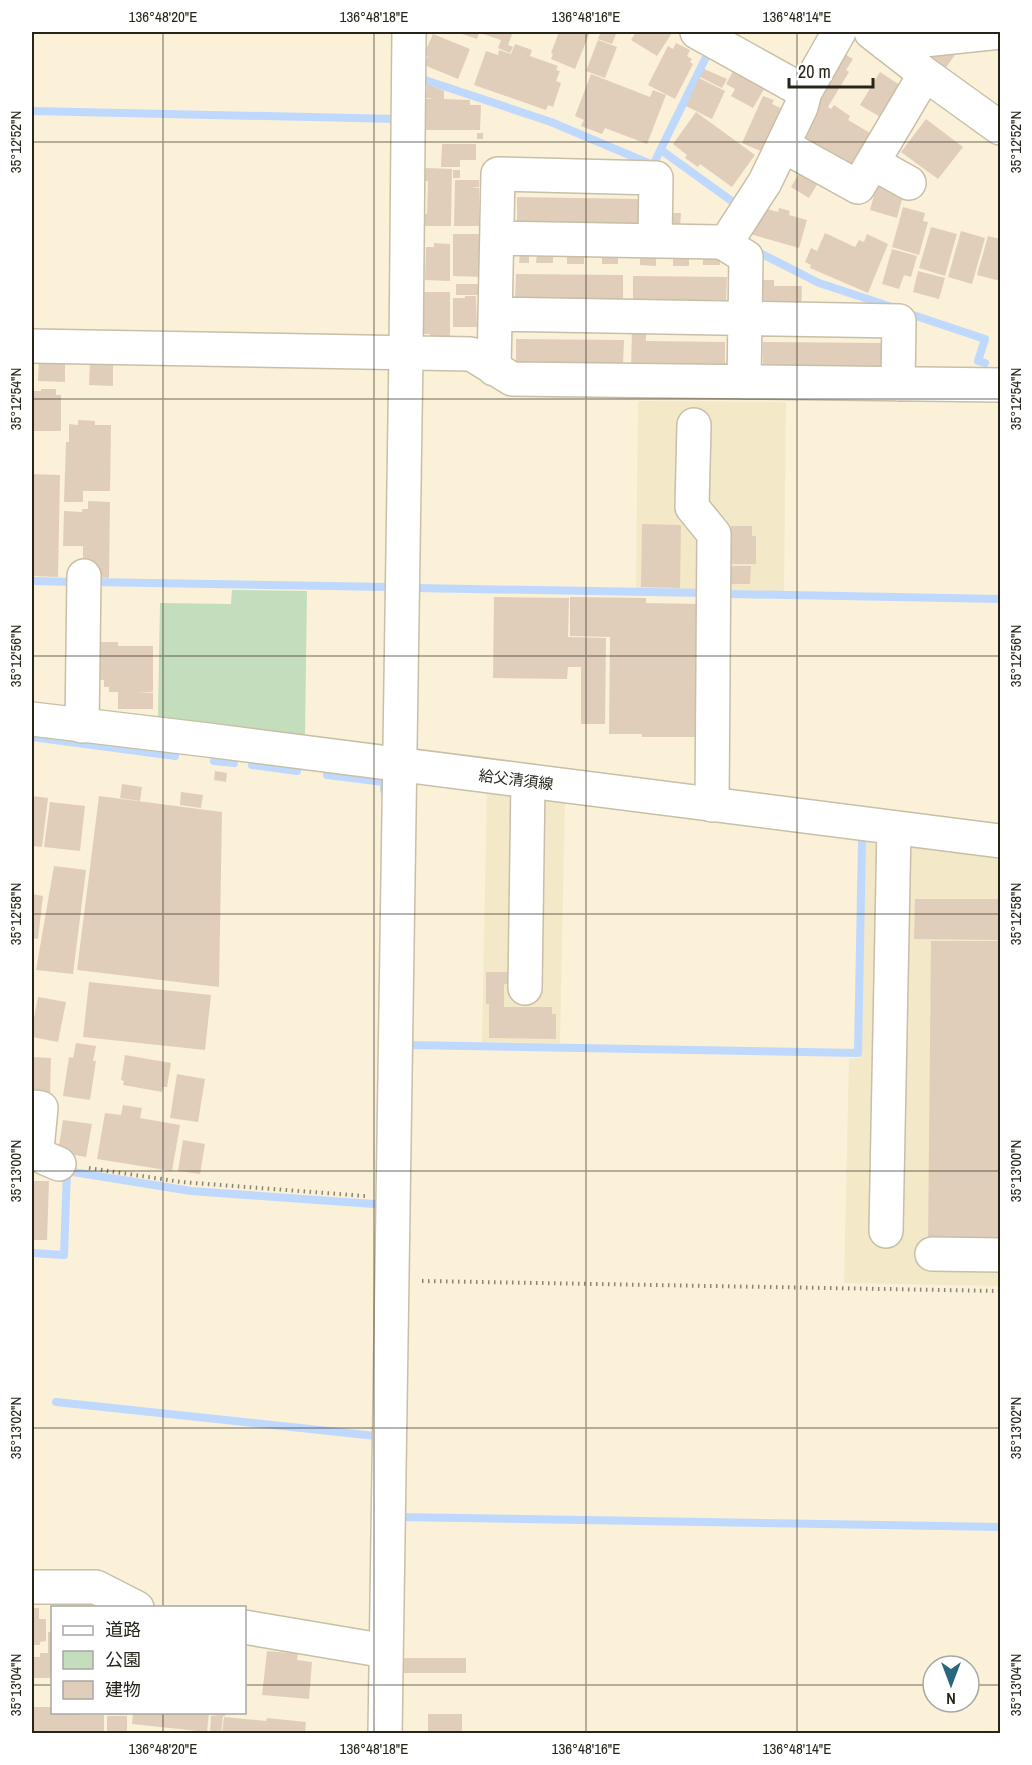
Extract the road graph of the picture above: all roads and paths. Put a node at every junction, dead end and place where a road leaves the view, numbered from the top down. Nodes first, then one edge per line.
1 (409, 32) edge
2 (697, 32) edge
3 (839, 32) edge
4 (1000, 32) edge
5 (878, 38) edge
6 (925, 74) junction
7 (804, 92) junction
8 (1000, 128) edge
9 (784, 146) junction
10 (873, 163) junction
11 (909, 183) dead end
12 (497, 238) junction
13 (655, 241) junction
14 (725, 244) junction
15 (495, 314) junction
16 (745, 318) junction
17 (32, 346) edge
18 (406, 352) junction
19 (494, 369) junction
20 (744, 382) junction
21 (898, 384) junction
22 (1000, 385) edge
23 (694, 425) dead end
24 (84, 576) dead end
25 (32, 719) edge
26 (82, 726) junction
27 (398, 765) junction
28 (528, 782) junction
29 (712, 805) junction
30 (894, 828) junction
31 (1000, 841) edge
32 (525, 988) dead end
33 (32, 1107) edge
34 (59, 1164) joint
35 (392, 1198) junction
36 (886, 1231) dead end
37 (932, 1254) dead end
38 (1000, 1255) edge
39 (391, 1281) junction
40 (1000, 1291) edge
41 (32, 1587) edge
42 (133, 1606) edge
43 (246, 1627) edge
44 (386, 1651) junction
45 (385, 1734) edge

1 - 18 street
2 - 7 street
3 - 7 street
4 - 5 street
5 - 6 street
6 - 8 street
6 - 10 street
7 - 9 street
9 - 10 street
9 - 14 street
10 - 11 street
12 - 13 street
12 - 13 street
12 - 15 street
13 - 14 street
14 - 16 street
15 - 16 street
15 - 19 street
16 - 20 street
16 - 21 street
17 - 18 street
18 - 19 street
18 - 27 street
19 - 20 street
20 - 21 street
21 - 22 street
23 - 29 street
24 - 26 street
25 - 26 street, 給父清須線
26 - 27 street, 給父清須線
27 - 28 street, 給父清須線
27 - 35 street
28 - 29 street, 給父清須線
28 - 32 street
29 - 30 street, 給父清須線
30 - 31 street, 給父清須線
30 - 36 street
33 - 34 street
34 - 35 path
35 - 39 street
37 - 38 street
39 - 40 path
39 - 44 street
41 - 42 street
43 - 44 street
44 - 45 street

